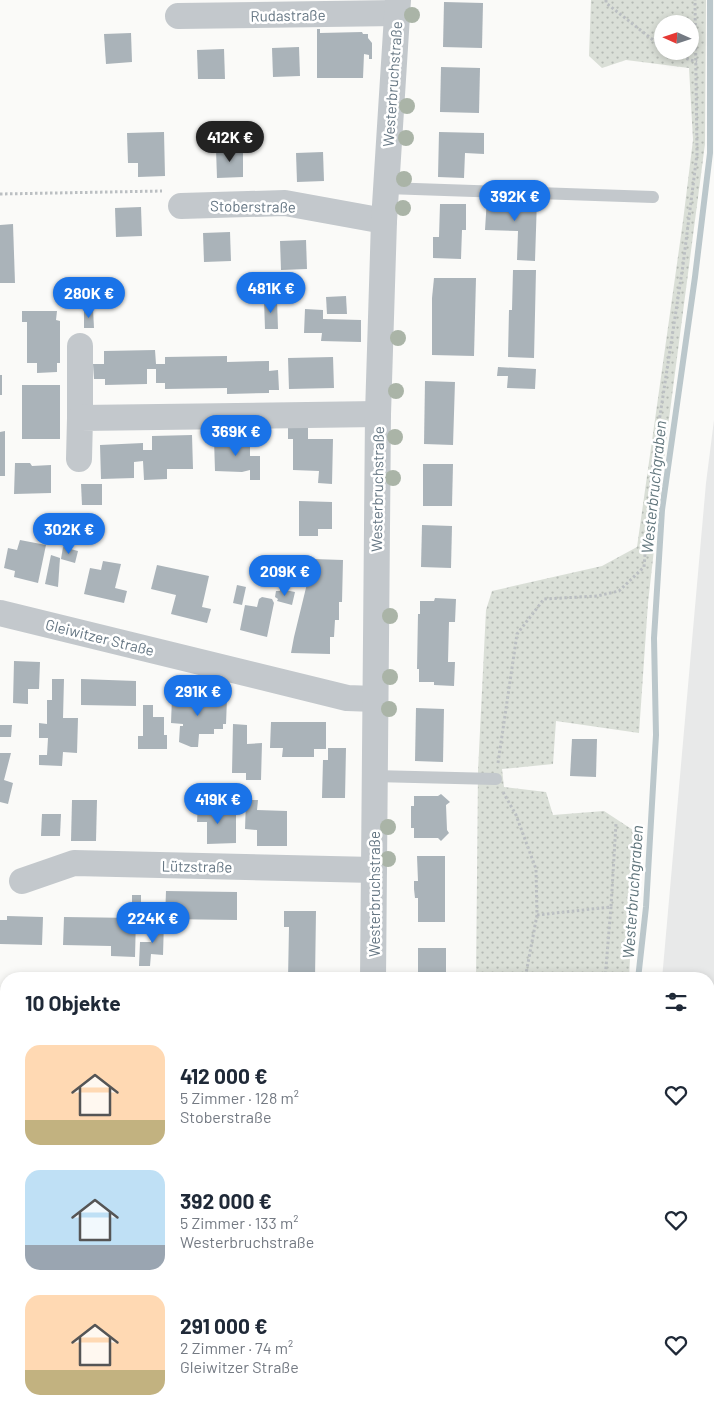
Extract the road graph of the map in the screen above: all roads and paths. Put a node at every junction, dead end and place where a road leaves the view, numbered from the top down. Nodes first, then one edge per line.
1 (606, 0) edge
2 (695, 0) edge
3 (398, 6) edge
4 (178, 16) dead end
5 (654, 41) edge
6 (691, 60) edge
7 (697, 62) junction
8 (386, 188) junction
9 (0, 194) edge
10 (653, 197) dead end
11 (181, 206) joint
12 (384, 221) junction
13 (80, 346) dead end
14 (378, 414) junction
15 (80, 418) junction
16 (80, 459) dead end
17 (0, 613) edge
18 (375, 699) junction
19 (374, 776) junction
20 (496, 779) junction
21 (616, 823) dead end
22 (374, 870) junction
23 (22, 881) dead end
24 (611, 908) junction
25 (537, 915) junction
26 (373, 972) edge
27 (526, 972) edge
28 (606, 972) edge

1 - 5 path
2 - 7 path
3 - 4 street, Rudastraße
3 - 8 street, Westerbruchstraße
6 - 7 path
7 - 20 path
8 - 10 lane
8 - 12 street, Westerbruchstraße
9 - 11 path
11 - 12 street, Stoberstraße
12 - 14 street, Westerbruchstraße
13 - 15 street
14 - 15 street
14 - 18 street, Westerbruchstraße
15 - 16 street
17 - 18 street, Gleiwitzer Straße
18 - 19 street, Westerbruchstraße
19 - 20 lane
19 - 22 street, Westerbruchstraße
20 - 25 path
21 - 24 path
22 - 23 street, Lützstraße
22 - 26 street, Westerbruchstraße
24 - 25 path
24 - 28 path
25 - 27 path

